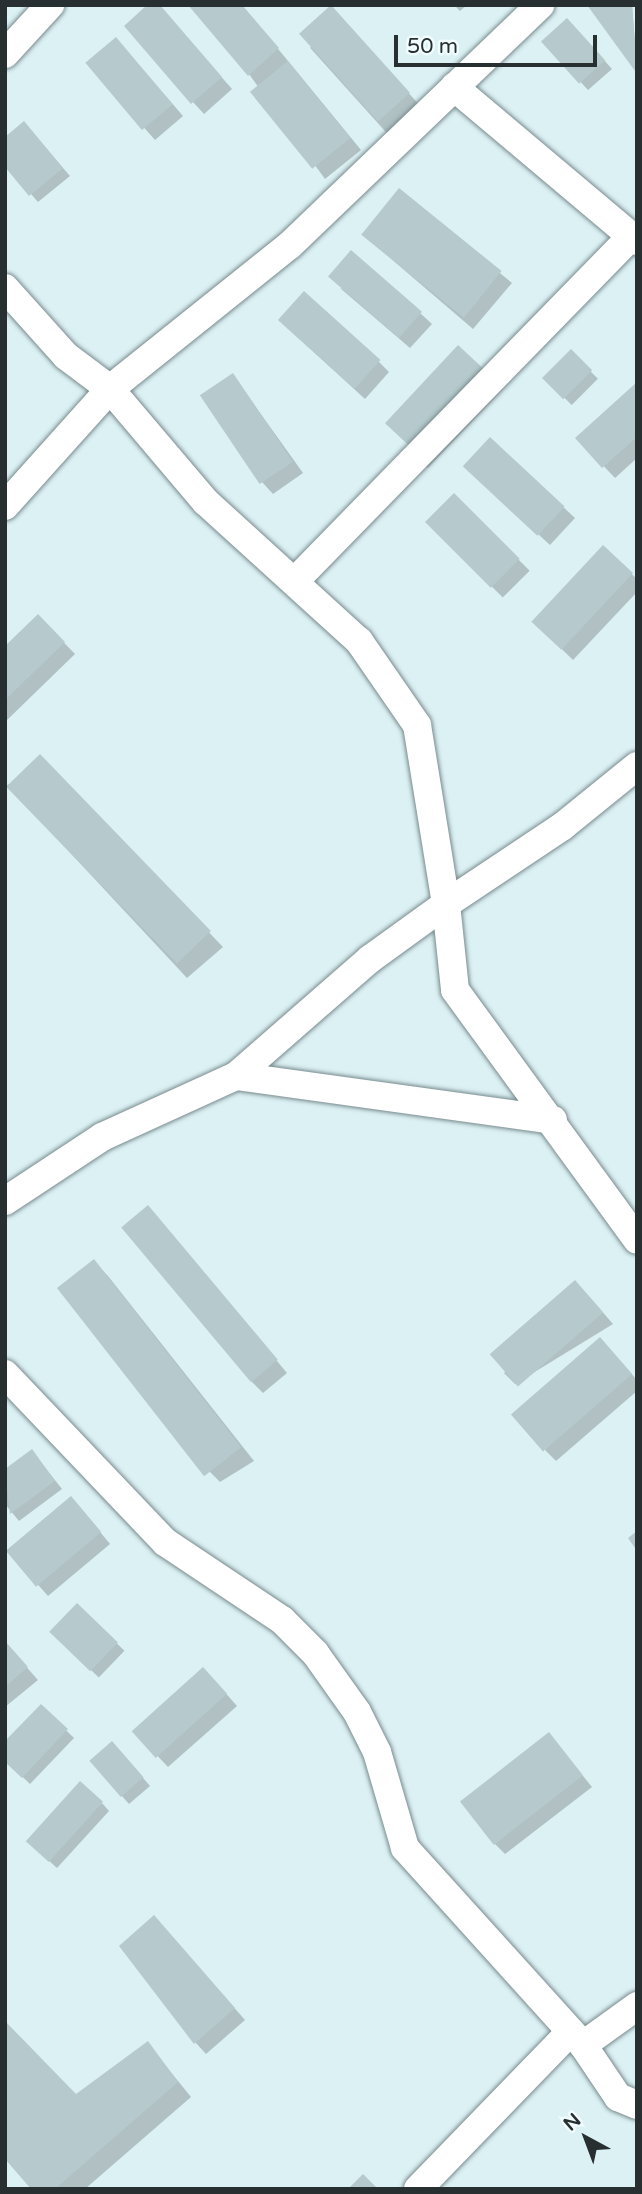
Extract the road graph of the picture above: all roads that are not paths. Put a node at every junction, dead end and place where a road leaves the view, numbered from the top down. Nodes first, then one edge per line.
1 (50, 5) edge
2 (540, 5) edge
3 (5, 54) edge
4 (454, 87) junction
5 (634, 239) edge
6 (5, 288) edge
7 (110, 389) junction
8 (5, 506) edge
9 (295, 581) junction
10 (637, 766) edge
11 (446, 904) junction
12 (236, 1076) junction
13 (553, 1120) junction
14 (5, 1201) edge
15 (637, 1240) edge
16 (5, 1374) edge
17 (637, 2007) edge
18 (577, 2038) junction
19 (637, 2105) edge
20 (418, 2189) edge

1 - 3 street
2 - 4 street
4 - 5 street
4 - 7 street
5 - 9 street
6 - 7 street
7 - 8 street
7 - 9 street
9 - 11 street
10 - 11 street
11 - 12 street
11 - 13 street
12 - 13 street
12 - 14 street
13 - 15 street
16 - 18 street
17 - 18 street
18 - 19 street
18 - 20 street

